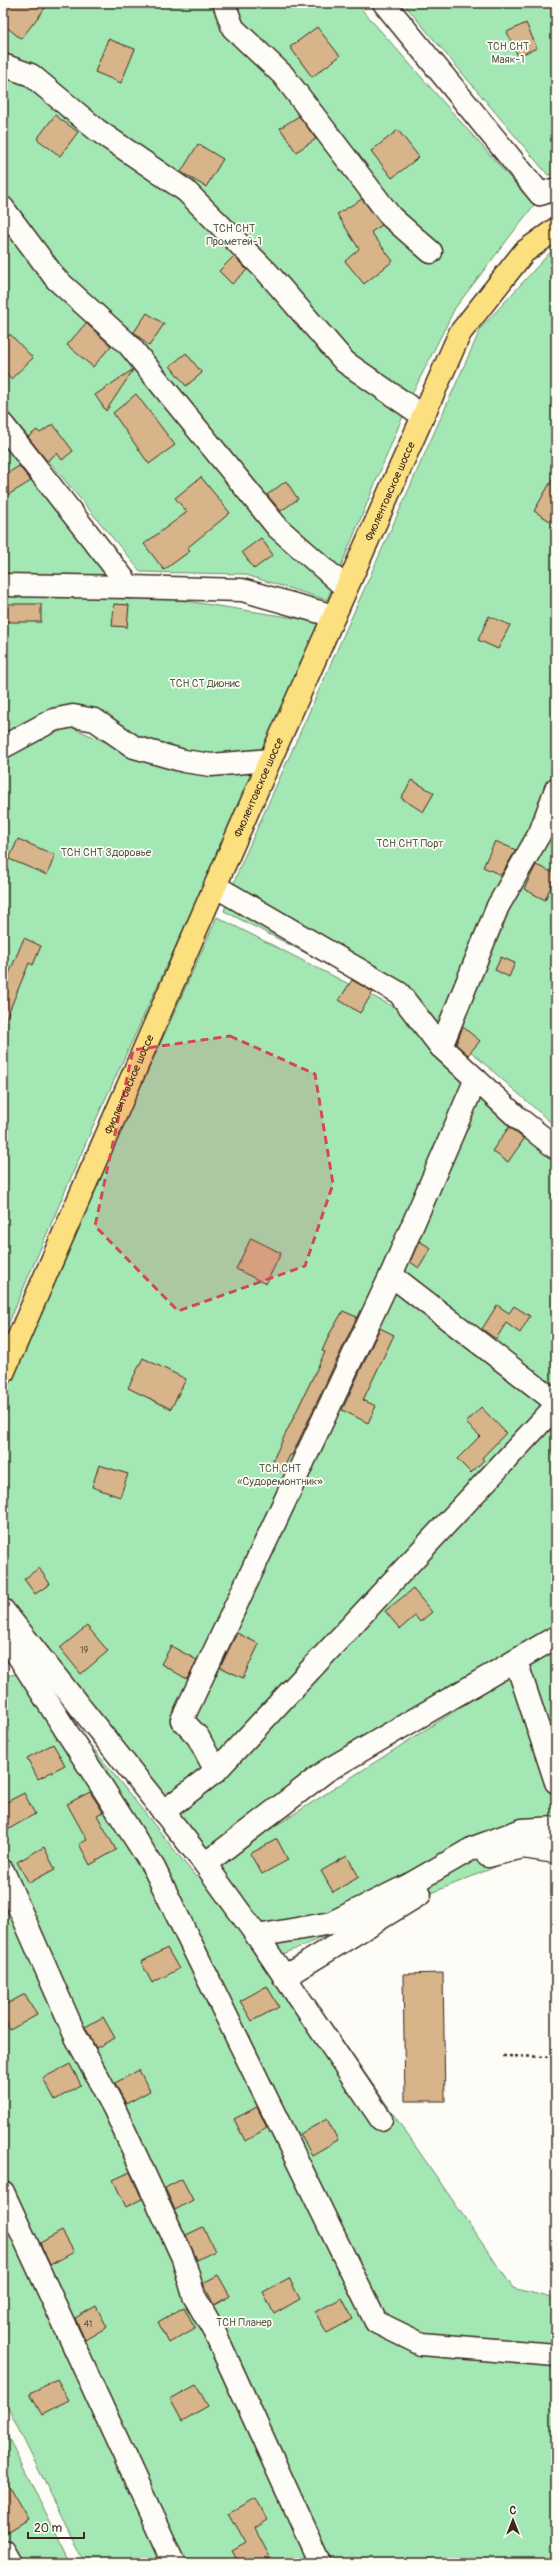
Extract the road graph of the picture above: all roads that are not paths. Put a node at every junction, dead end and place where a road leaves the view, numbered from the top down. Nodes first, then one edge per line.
1 (224, 3) edge
2 (384, 3) edge
3 (3, 65) edge
4 (556, 190) edge
5 (3, 208) edge
6 (556, 229) edge
7 (431, 252) dead end
8 (423, 416) junction
9 (3, 425) edge
10 (3, 585) edge
11 (130, 587) junction
12 (346, 588) junction
13 (334, 616) junction
14 (3, 747) edge
15 (270, 760) junction
16 (556, 789) edge
17 (215, 886) junction
18 (441, 1048) junction
19 (476, 1079) junction
20 (556, 1146) edge
21 (391, 1275) junction
22 (3, 1373) edge
23 (556, 1402) edge
24 (556, 1406) edge
25 (3, 1610) edge
26 (3, 1632) edge
27 (556, 1637) edge
28 (516, 1661) junction
29 (216, 1771) junction
30 (556, 1782) edge
31 (163, 1812) junction
32 (556, 1828) edge
33 (556, 1852) edge
34 (204, 1864) junction
35 (3, 1871) edge
36 (257, 1936) junction
37 (284, 1977) junction
38 (381, 2119) dead end
39 (3, 2192) edge
40 (556, 2355) edge
41 (3, 2551) edge
42 (10, 2563) edge
43 (174, 2563) edge
44 (320, 2563) edge

1 - 7 street
2 - 4 street
3 - 8 street
5 - 12 street
6 - 8 main road, Фиолентовское шоссе
8 - 12 main road, Фиолентовское шоссе
9 - 11 street
10 - 11 street
11 - 13 street
12 - 13 main road, Фиолентовское шоссе
13 - 15 main road, Фиолентовское шоссе
14 - 15 street
15 - 17 main road, Фиолентовское шоссе
16 - 18 street
17 - 18 street
17 - 22 main road, Фиолентовское шоссе
18 - 19 street
19 - 20 street
19 - 21 street
21 - 23 street
21 - 29 street
24 - 29 street
25 - 31 street
26 - 40 street
27 - 28 street
28 - 30 street
28 - 34 street
29 - 31 street
31 - 34 street
32 - 36 street
33 - 37 street
34 - 36 street
35 - 44 street
36 - 37 street
37 - 38 street
39 - 43 street
41 - 42 street

